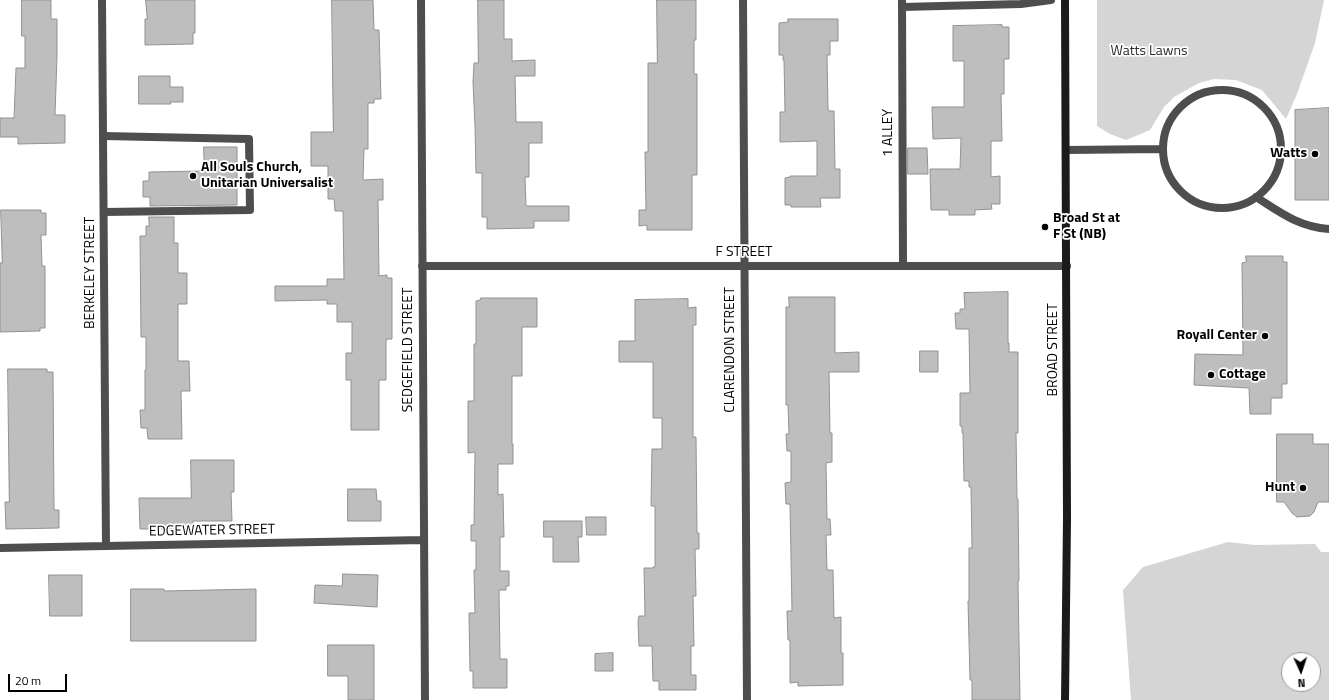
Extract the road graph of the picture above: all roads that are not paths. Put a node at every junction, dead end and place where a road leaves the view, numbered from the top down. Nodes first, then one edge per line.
1 (102, 0) edge
2 (421, 0) edge
3 (743, 0) edge
4 (1051, 0) edge
5 (1065, 0) edge
6 (902, 3) edge
7 (103, 136) junction
8 (1162, 149) junction
9 (1066, 150) junction
10 (1256, 197) junction
11 (104, 212) junction
12 (1329, 229) edge
13 (422, 266) junction
14 (744, 266) junction
15 (903, 266) junction
16 (1067, 266) junction
17 (424, 540) junction
18 (106, 546) junction
19 (0, 548) edge
20 (425, 700) edge
21 (747, 700) edge
22 (1065, 700) edge

1 - 7 street, BERKELEY STREET
2 - 13 street, SEDGEFIELD STREET
3 - 14 street, CLARENDON STREET
4 - 6 street
5 - 9 street, BROAD STREET
6 - 15 street, 1 ALLEY
7 - 11 street, BERKELEY STREET
7 - 11 street
8 - 9 street
8 - 10 street
8 - 10 street
9 - 16 street, BROAD STREET
10 - 12 street
11 - 18 street, BERKELEY STREET
13 - 14 street, F STREET
13 - 17 street, SEDGEFIELD STREET
14 - 15 street, F STREET
14 - 21 street, CLARENDON STREET
15 - 16 street, F STREET
16 - 22 street, BROAD STREET
17 - 18 street, EDGEWATER STREET
17 - 20 street, SEDGEFIELD STREET
18 - 19 street, EDGEWATER STREET

